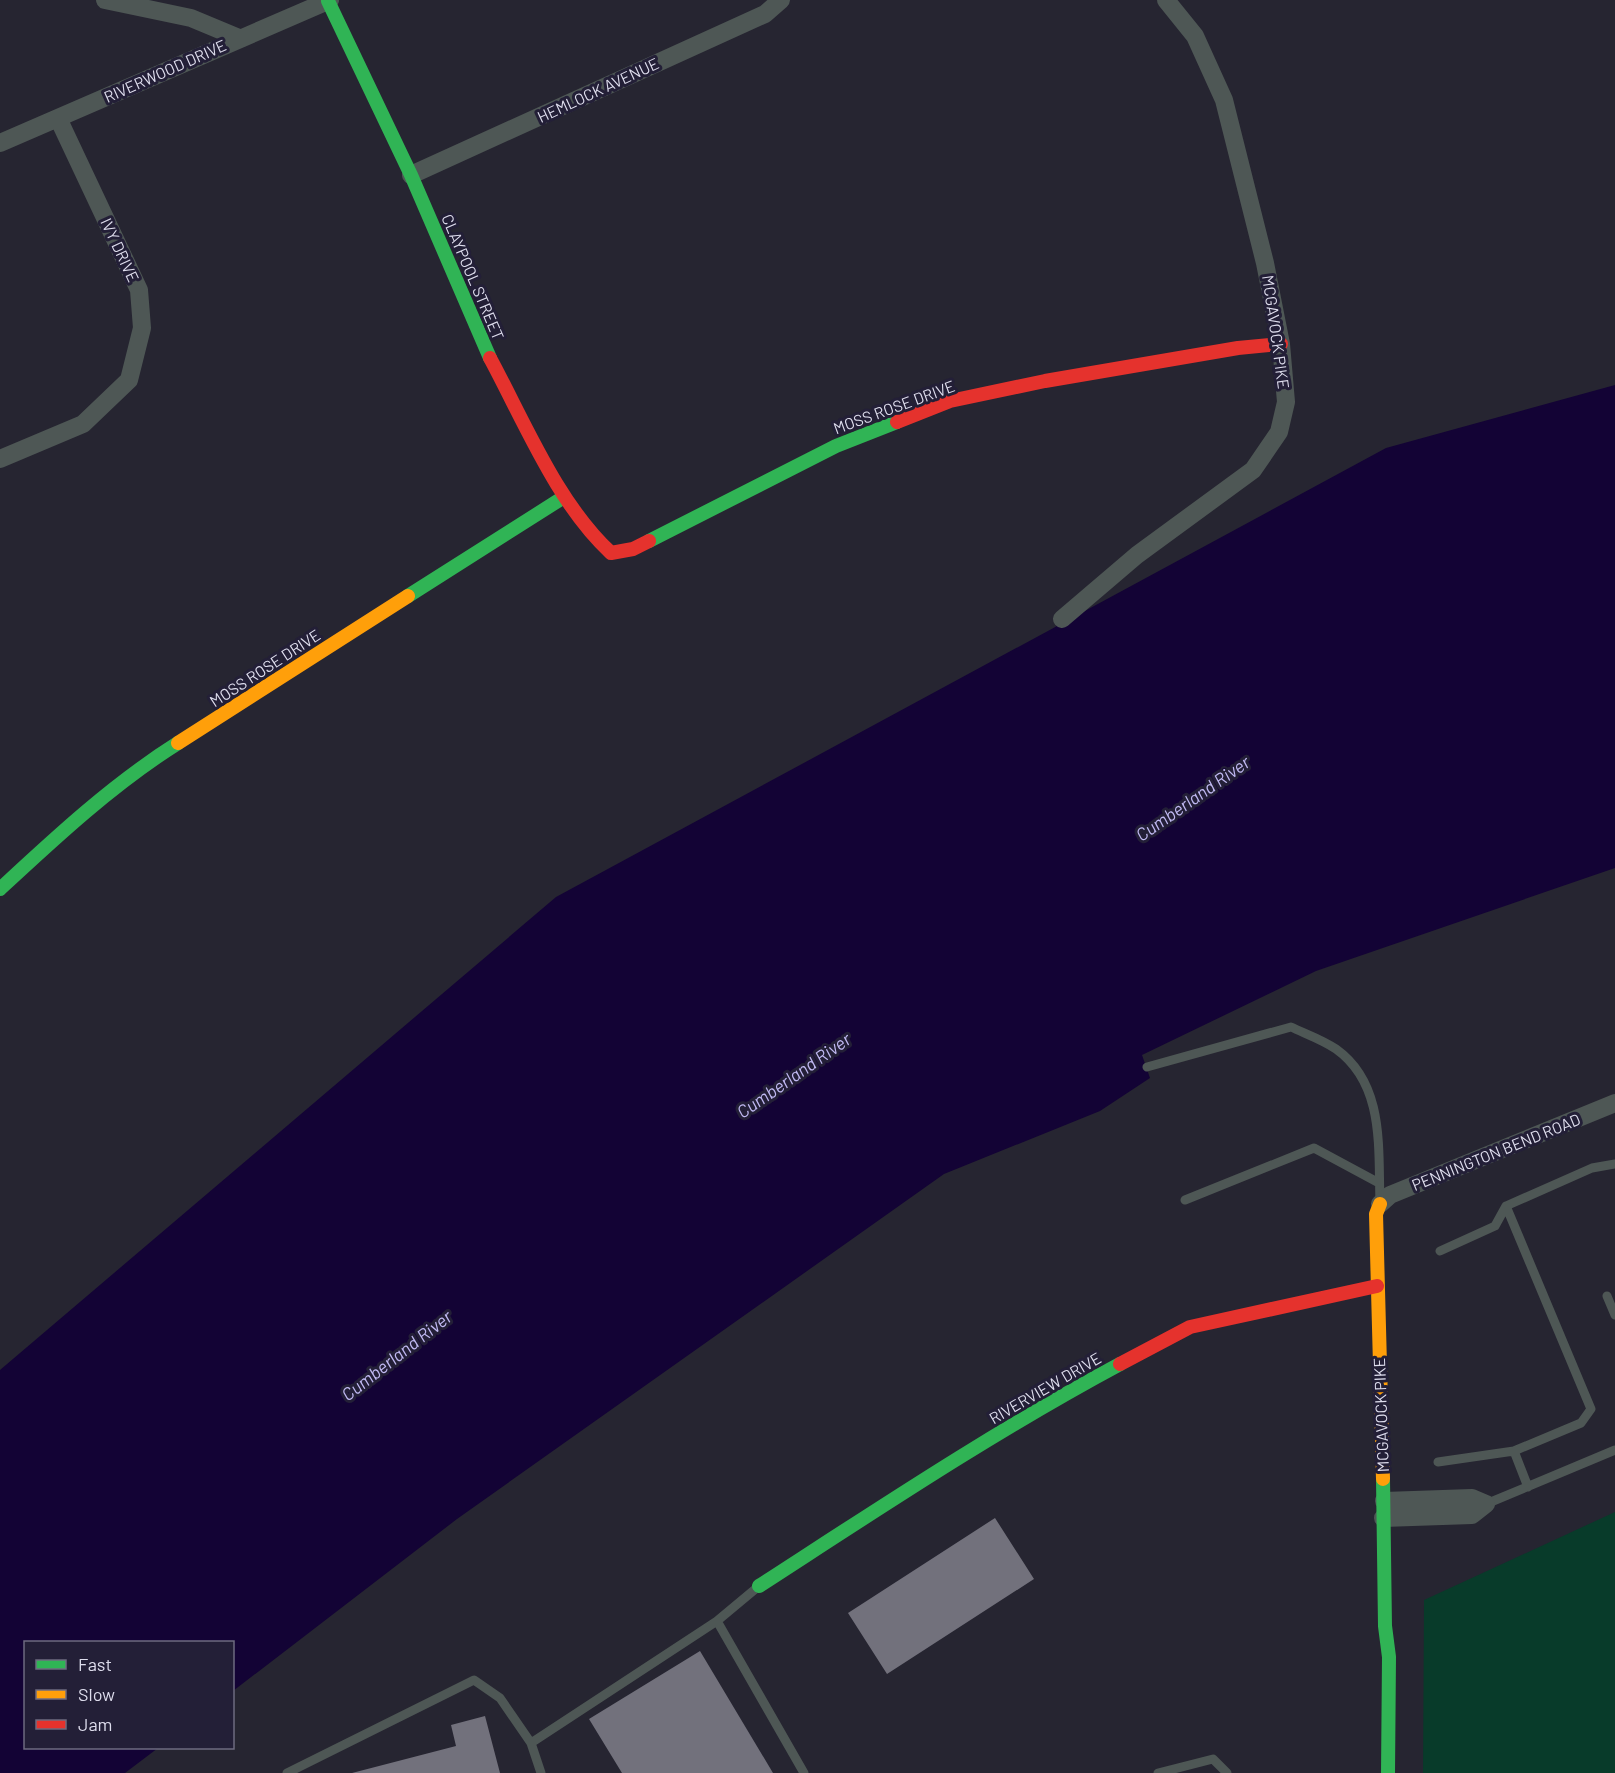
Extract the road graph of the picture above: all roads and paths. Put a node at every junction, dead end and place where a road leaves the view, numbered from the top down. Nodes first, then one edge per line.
1 (105, 0) edge
2 (781, 0) edge
3 (1166, 0) edge
4 (329, 1) edge
5 (240, 38) junction
6 (58, 118) junction
7 (0, 143) edge
8 (411, 175) junction
9 (1281, 344) junction
10 (0, 459) edge
11 (564, 497) junction
12 (611, 553) joint
13 (1062, 619) dead end
14 (0, 889) edge
15 (1147, 1067) dead end
16 (1615, 1103) edge
17 (1615, 1164) edge
18 (1379, 1183) junction
19 (1185, 1200) dead end
20 (1380, 1204) junction
21 (1506, 1206) junction
22 (1440, 1251) dead end
23 (1377, 1286) junction
24 (1607, 1296) dead end
25 (1615, 1315) edge
26 (1615, 1450) edge
27 (1515, 1451) junction
28 (1438, 1462) dead end
29 (1528, 1487) junction
30 (1486, 1504) joint
31 (1384, 1510) junction
32 (759, 1586) joint
33 (717, 1621) junction
34 (1385, 1626) junction
35 (531, 1743) junction
36 (1374, 1761) dead end
37 (287, 1773) edge
38 (541, 1773) edge
39 (804, 1773) edge
40 (1158, 1773) edge
41 (1227, 1773) edge
42 (1389, 1773) edge

1 - 5 street
2 - 8 street, HEMLOCK AVENUE
3 - 9 street, MCGAVOCK PIKE
4 - 5 street, RIVERWOOD DRIVE
4 - 8 street, CLAYPOOL STREET
5 - 6 street, RIVERWOOD DRIVE
6 - 7 street, RIVERWOOD DRIVE
6 - 10 street, IVY DRIVE
8 - 11 street, CLAYPOOL STREET
9 - 12 street, MOSS ROSE DRIVE
9 - 13 street, MCGAVOCK PIKE
11 - 12 street, CLAYPOOL STREET
11 - 14 street, MOSS ROSE DRIVE
15 - 18 lane
16 - 20 street, PENNINGTON BEND ROAD
17 - 21 lane
18 - 19 lane
18 - 20 lane
20 - 23 street, MCGAVOCK PIKE
21 - 22 lane
21 - 27 lane
23 - 31 street, MCGAVOCK PIKE
23 - 32 street, RIVERVIEW DRIVE
24 - 25 lane
26 - 29 lane
27 - 28 lane
27 - 29 lane
29 - 30 lane
30 - 31 street
31 - 34 street, MCGAVOCK PIKE
32 - 33 lane
33 - 35 lane
33 - 39 lane
34 - 36 street, MCGAVOCK PIKE
34 - 42 street, MCGAVOCK PIKE
35 - 37 lane
35 - 38 lane
40 - 41 lane

